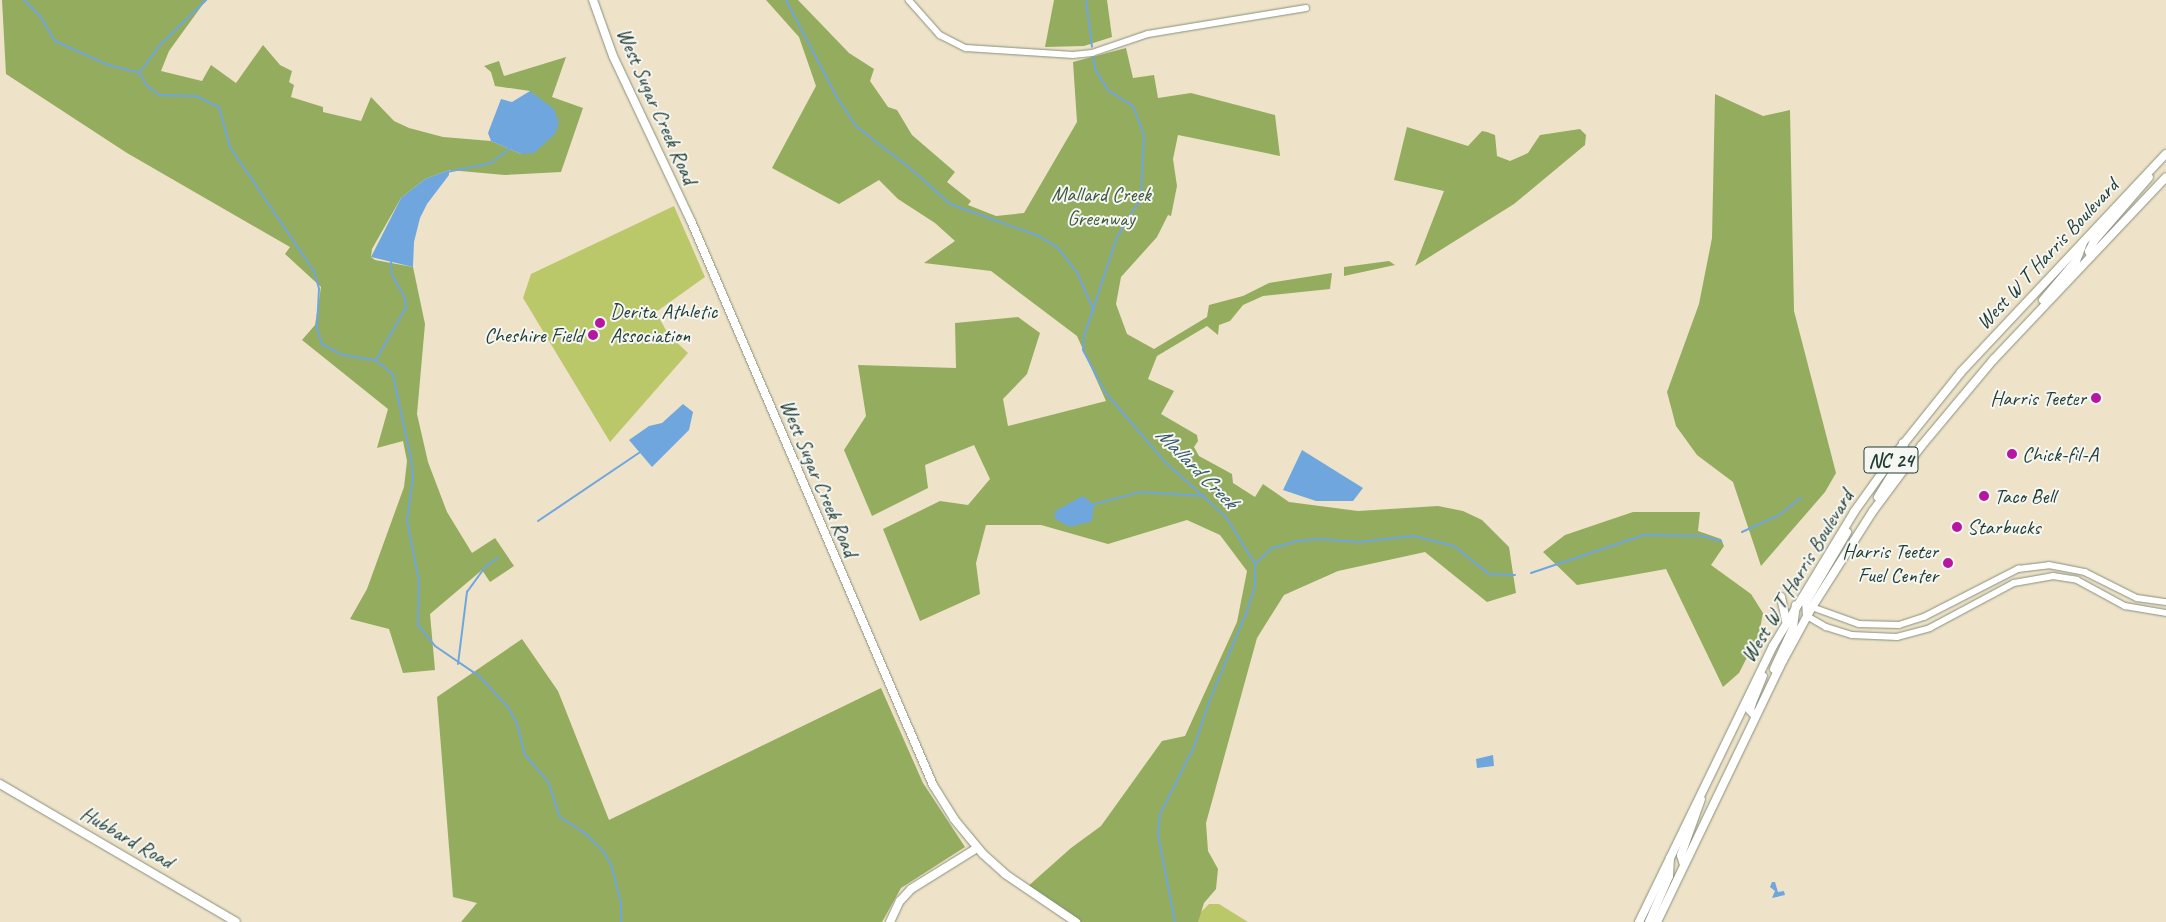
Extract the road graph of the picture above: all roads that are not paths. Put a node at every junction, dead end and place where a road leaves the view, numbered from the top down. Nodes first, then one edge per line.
1 (593, 0) edge
2 (909, 0) edge
3 (1306, 8) dead end
4 (2164, 156) edge
5 (2166, 177) edge
6 (2084, 241) junction
7 (2091, 256) junction
8 (2020, 332) junction
9 (1904, 443) junction
10 (1873, 484) junction
11 (1839, 562) junction
12 (1781, 597) dead end
13 (2166, 602) edge
14 (1796, 604) junction
15 (1812, 607) junction
16 (2166, 613) edge
17 (1807, 616) junction
18 (1786, 621) junction
19 (1773, 646) junction
20 (1773, 681) junction
21 (1755, 716) junction
22 (0, 784) edge
23 (1704, 787) junction
24 (977, 848) junction
25 (1670, 857) junction
26 (1684, 865) junction
27 (236, 922) edge
28 (890, 922) edge
29 (1076, 922) edge
30 (1639, 922) edge
31 (1649, 922) edge
32 (1657, 922) edge

1 - 24 main road, West Sugar Creek Road
2 - 3 street
4 - 6 main road, West W T Harris Boulevard / NC 24
4 - 7 main road
5 - 7 main road, West W T Harris Boulevard / NC 24
6 - 8 main road
6 - 9 main road, West W T Harris Boulevard / NC 24
7 - 8 main road, West W T Harris Boulevard / NC 24
8 - 11 main road, West W T Harris Boulevard / NC 24
9 - 10 main road, West W T Harris Boulevard / NC 24
9 - 11 main road
10 - 14 main road, West W T Harris Boulevard / NC 24
10 - 17 main road
11 - 15 main road, West W T Harris Boulevard / NC 24
12 - 18 main road
13 - 15 street
14 - 18 main road, West W T Harris Boulevard / NC 24
14 - 20 main road
15 - 17 main road, West W T Harris Boulevard / NC 24
16 - 17 street
17 - 20 main road, West W T Harris Boulevard / NC 24
18 - 19 main road, West W T Harris Boulevard / NC 24
19 - 21 main road
19 - 23 main road, West W T Harris Boulevard / NC 24
20 - 21 main road, West W T Harris Boulevard / NC 24
21 - 26 main road, West W T Harris Boulevard / NC 24
22 - 27 main road, Hubbard Road
23 - 25 main road, West W T Harris Boulevard / NC 24
23 - 26 main road
24 - 28 main road
24 - 29 main road, West Sugar Creek Road
25 - 30 main road, West W T Harris Boulevard / NC 24
25 - 31 main road
26 - 32 main road, West W T Harris Boulevard / NC 24

